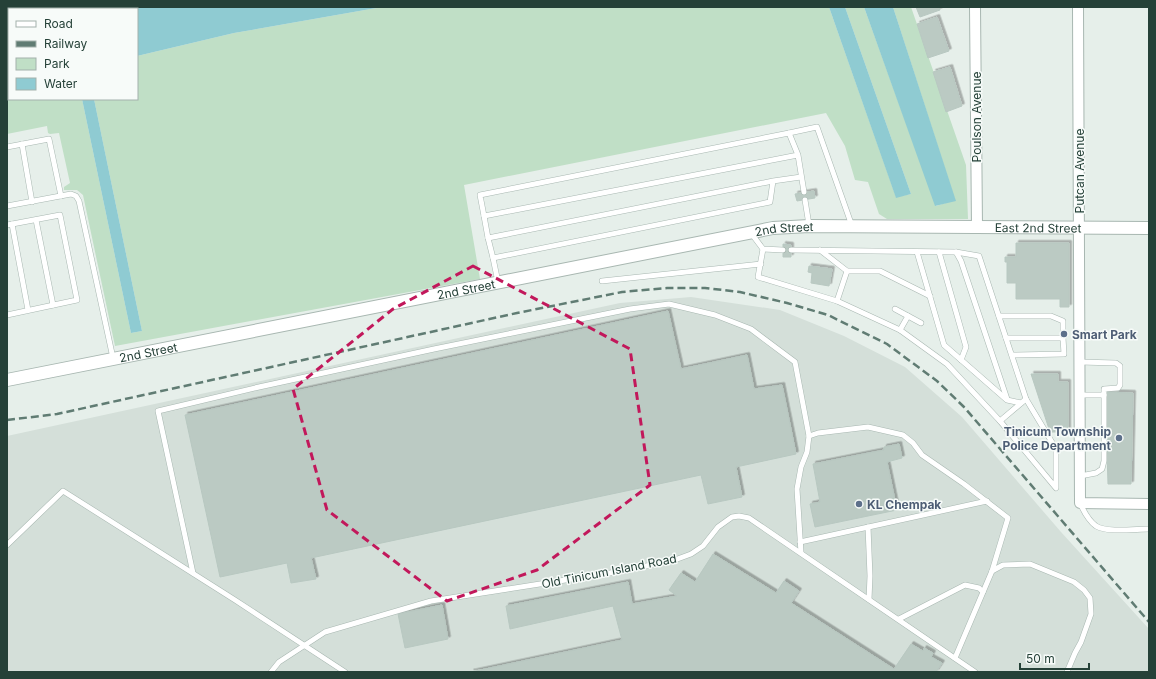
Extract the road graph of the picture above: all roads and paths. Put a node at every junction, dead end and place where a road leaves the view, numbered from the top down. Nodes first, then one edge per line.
1 (975, 7) edge
2 (1078, 7) edge
3 (789, 133) junction
4 (22, 144) junction
5 (7, 147) edge
6 (798, 155) junction
7 (801, 177) junction
8 (773, 182) junction
9 (804, 192) dead end
10 (61, 196) junction
11 (805, 200) dead end
12 (32, 202) junction
13 (7, 206) edge
14 (484, 216) junction
15 (36, 220) junction
16 (9, 225) edge
17 (809, 226) junction
18 (852, 226) junction
19 (928, 226) joint
20 (977, 227) junction
21 (1079, 228) junction
22 (1149, 228) edge
23 (750, 232) junction
24 (488, 238) junction
25 (763, 249) junction
26 (783, 250) dead end
27 (791, 250) dead end
28 (820, 250) junction
29 (917, 252) junction
30 (939, 252) junction
31 (956, 252) junction
32 (493, 258) junction
33 (761, 264) junction
34 (848, 271) junction
35 (602, 281) dead end
36 (498, 282) junction
37 (930, 296) junction
38 (837, 301) junction
39 (53, 305) junction
40 (895, 308) dead end
41 (28, 310) junction
42 (7, 315) edge
43 (908, 316) junction
44 (999, 316) junction
45 (921, 323) dead end
46 (900, 330) junction
47 (1006, 338) junction
48 (1063, 338) junction
49 (1012, 355) junction
50 (113, 359) junction
51 (961, 360) junction
52 (1080, 362) junction
53 (7, 380) edge
54 (1080, 395) junction
55 (1104, 395) junction
56 (1026, 399) junction
57 (1007, 400) junction
58 (1021, 403) junction
59 (1000, 420) junction
60 (809, 436) junction
61 (1080, 476) junction
62 (987, 501) junction
63 (1080, 504) junction
64 (1149, 504) edge
65 (868, 527) junction
66 (1149, 529) edge
67 (800, 542) junction
68 (7, 545) edge
69 (801, 553) junction
70 (992, 571) junction
71 (193, 573) junction
72 (983, 592) junction
73 (869, 599) junction
74 (899, 619) junction
75 (304, 645) junction
76 (956, 658) junction
77 (271, 672) edge
78 (345, 672) edge
79 (975, 672) edge
80 (1067, 672) edge

1 - 20 street, Poulson Avenue
2 - 21 street, Putcan Avenue
3 - 6 lane
3 - 14 lane
3 - 18 lane
4 - 5 lane
4 - 10 lane
4 - 12 lane
6 - 7 lane
6 - 14 lane
7 - 8 lane
7 - 9 lane
8 - 24 lane
8 - 32 lane
10 - 12 lane
10 - 50 lane
11 - 17 lane
12 - 13 lane
14 - 24 lane
15 - 16 lane
15 - 39 lane
15 - 39 lane
16 - 41 lane
17 - 18 street, 2nd Street
17 - 23 street, 2nd Street
18 - 19 street, 2nd Street
19 - 20 street, East 2nd Street
20 - 21 street, East 2nd Street
21 - 22 street, East 2nd Street
21 - 52 street, Putcan Avenue
23 - 25 lane
23 - 36 street, 2nd Street
24 - 32 lane
25 - 26 lane
25 - 33 lane
27 - 28 lane
28 - 29 lane
28 - 34 lane
29 - 30 lane
29 - 37 lane
30 - 31 lane
30 - 51 lane
31 - 44 lane
31 - 57 lane
32 - 36 lane
33 - 35 lane
33 - 38 lane
34 - 37 lane
34 - 38 lane
36 - 50 street, 2nd Street
37 - 51 lane
38 - 46 lane
39 - 41 lane
40 - 43 lane
41 - 42 lane
43 - 45 lane
43 - 46 lane
44 - 47 lane
44 - 48 lane
46 - 59 lane
47 - 48 lane
47 - 49 lane
48 - 49 lane
49 - 56 lane
50 - 53 street, 2nd Street
51 - 57 lane
52 - 54 street, Putcan Avenue
52 - 55 lane
54 - 55 lane
54 - 61 street, Putcan Avenue
55 - 61 lane
56 - 58 lane
56 - 59 lane
57 - 58 lane
58 - 59 lane
60 - 62 lane
60 - 67 lane
60 - 71 lane
61 - 63 street, Putcan Avenue
62 - 65 lane
62 - 70 lane
63 - 64 street
63 - 66 lane
65 - 67 lane
65 - 73 lane
67 - 69 lane
68 - 71 lane
69 - 73 lane, Old Tinicum Island Road
69 - 75 lane, Old Tinicum Island Road
70 - 72 lane
70 - 80 lane
71 - 75 lane
72 - 74 lane
72 - 76 lane
73 - 74 lane, Old Tinicum Island Road
74 - 76 lane, Old Tinicum Island Road
75 - 77 lane, Old Tinicum Island Road
75 - 78 lane
76 - 79 lane, Old Tinicum Island Road

